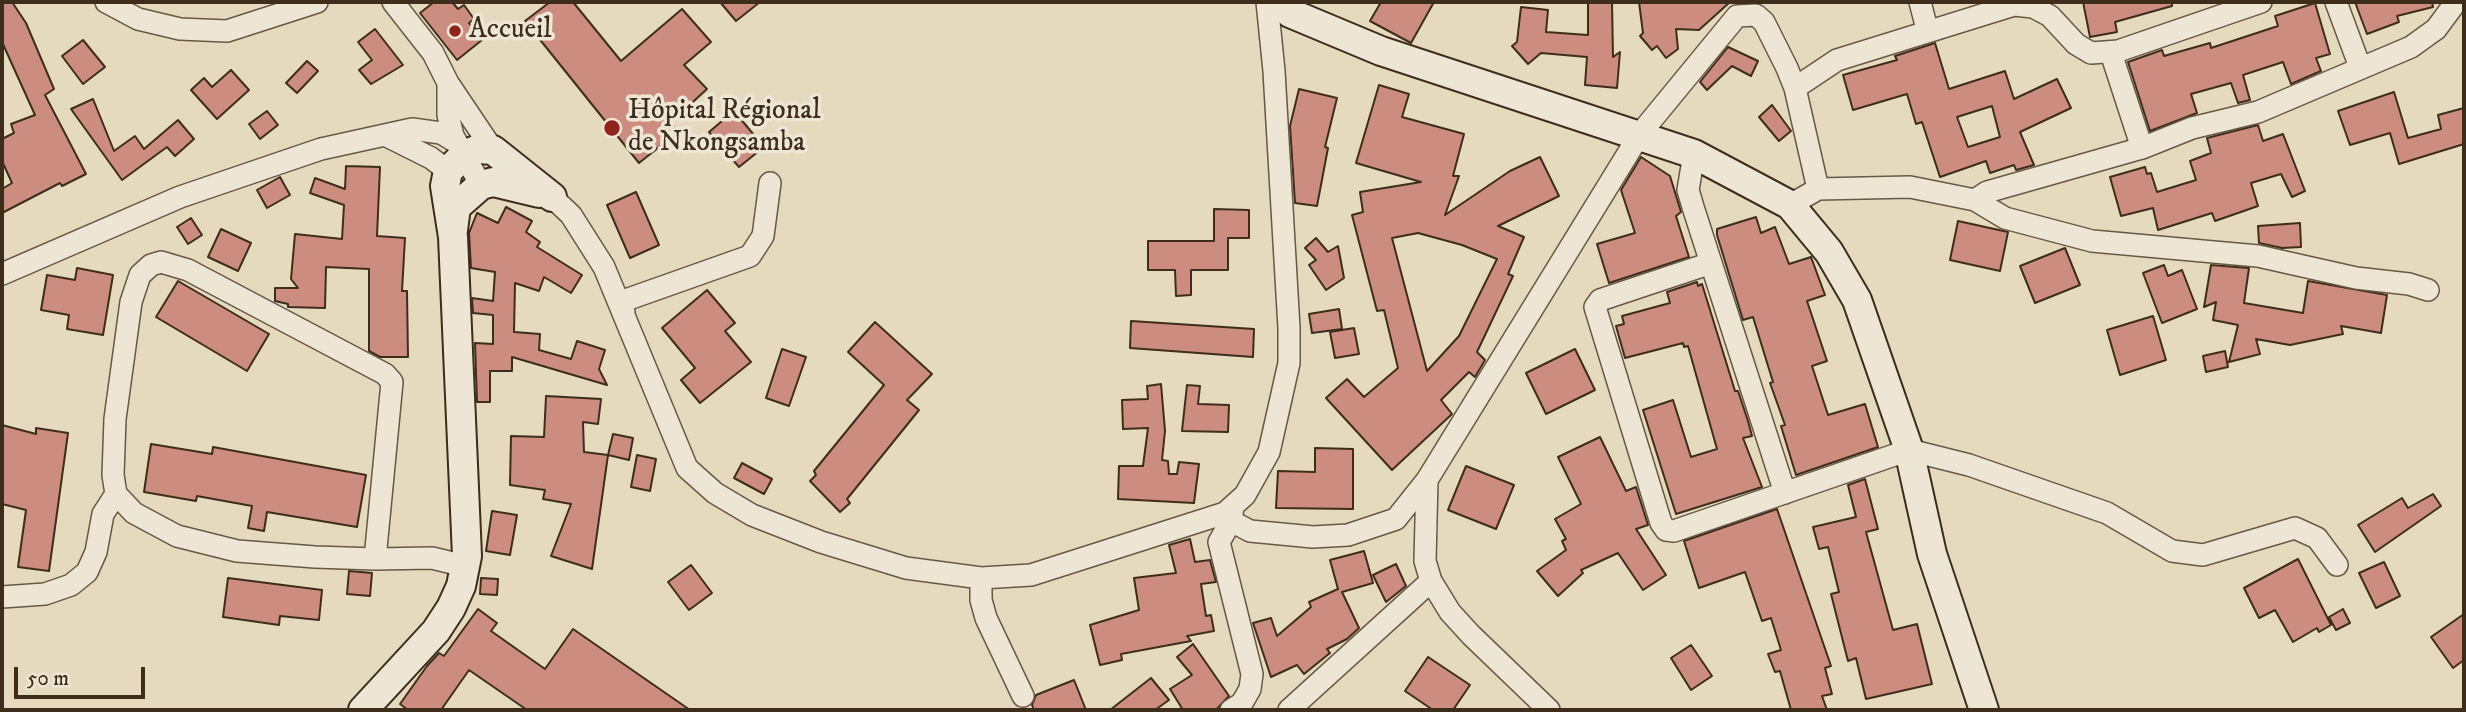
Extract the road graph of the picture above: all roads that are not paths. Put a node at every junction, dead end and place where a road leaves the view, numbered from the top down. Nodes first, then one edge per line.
1 (106, 2) edge
2 (317, 2) edge
3 (393, 2) edge
4 (1267, 2) edge
5 (1275, 2) edge
6 (1920, 2) edge
7 (2261, 2) edge
8 (2336, 2) edge
9 (2456, 2) edge
10 (1927, 29) junction
11 (2111, 53) junction
12 (2360, 67) junction
13 (1795, 88) junction
14 (447, 90) junction
15 (412, 129) junction
16 (385, 135) junction
17 (1640, 135) junction
18 (2142, 148) junction
19 (493, 150) junction
20 (1693, 154) junction
21 (456, 156) junction
22 (770, 183) dead end
23 (481, 185) junction
24 (1818, 189) junction
25 (552, 197) junction
26 (1975, 200) junction
27 (1790, 205) junction
28 (453, 237) junction
29 (1711, 263) junction
30 (2, 274) edge
31 (2428, 290) dead end
32 (624, 312) junction
33 (1909, 450) junction
34 (1427, 480) junction
35 (1785, 493) junction
36 (116, 494) junction
37 (1232, 514) junction
38 (375, 559) junction
39 (2337, 565) dead end
40 (466, 566) junction
41 (981, 578) junction
42 (1431, 581) junction
43 (2, 597) edge
44 (1023, 696) dead end
45 (363, 710) edge
46 (1231, 710) edge
47 (1289, 710) edge
48 (1549, 710) edge
49 (1984, 710) edge

1 - 2 street
3 - 14 street
4 - 37 street
5 - 17 street
6 - 10 street
7 - 11 street
8 - 12 street
9 - 12 street
10 - 11 street
10 - 13 street
11 - 18 street
12 - 18 street
13 - 17 street
13 - 24 street
14 - 15 street
14 - 19 street
14 - 21 street
15 - 16 street
15 - 21 street
16 - 21 street
16 - 30 street
17 - 20 street
17 - 34 street
18 - 26 street
19 - 21 street
19 - 25 street
20 - 27 street
20 - 29 street
21 - 23 street
21 - 28 street
22 - 32 street
23 - 25 street
23 - 28 street
24 - 26 street
24 - 27 street
25 - 32 street
26 - 31 street
27 - 33 street
28 - 40 street
29 - 35 street
29 - 35 street
32 - 41 street
33 - 35 street
33 - 39 street
33 - 49 street
34 - 37 street
34 - 42 street
36 - 38 street
36 - 38 street
36 - 43 street
37 - 41 street
37 - 46 street
38 - 40 street
40 - 45 street
41 - 44 street
42 - 47 street
42 - 48 street

